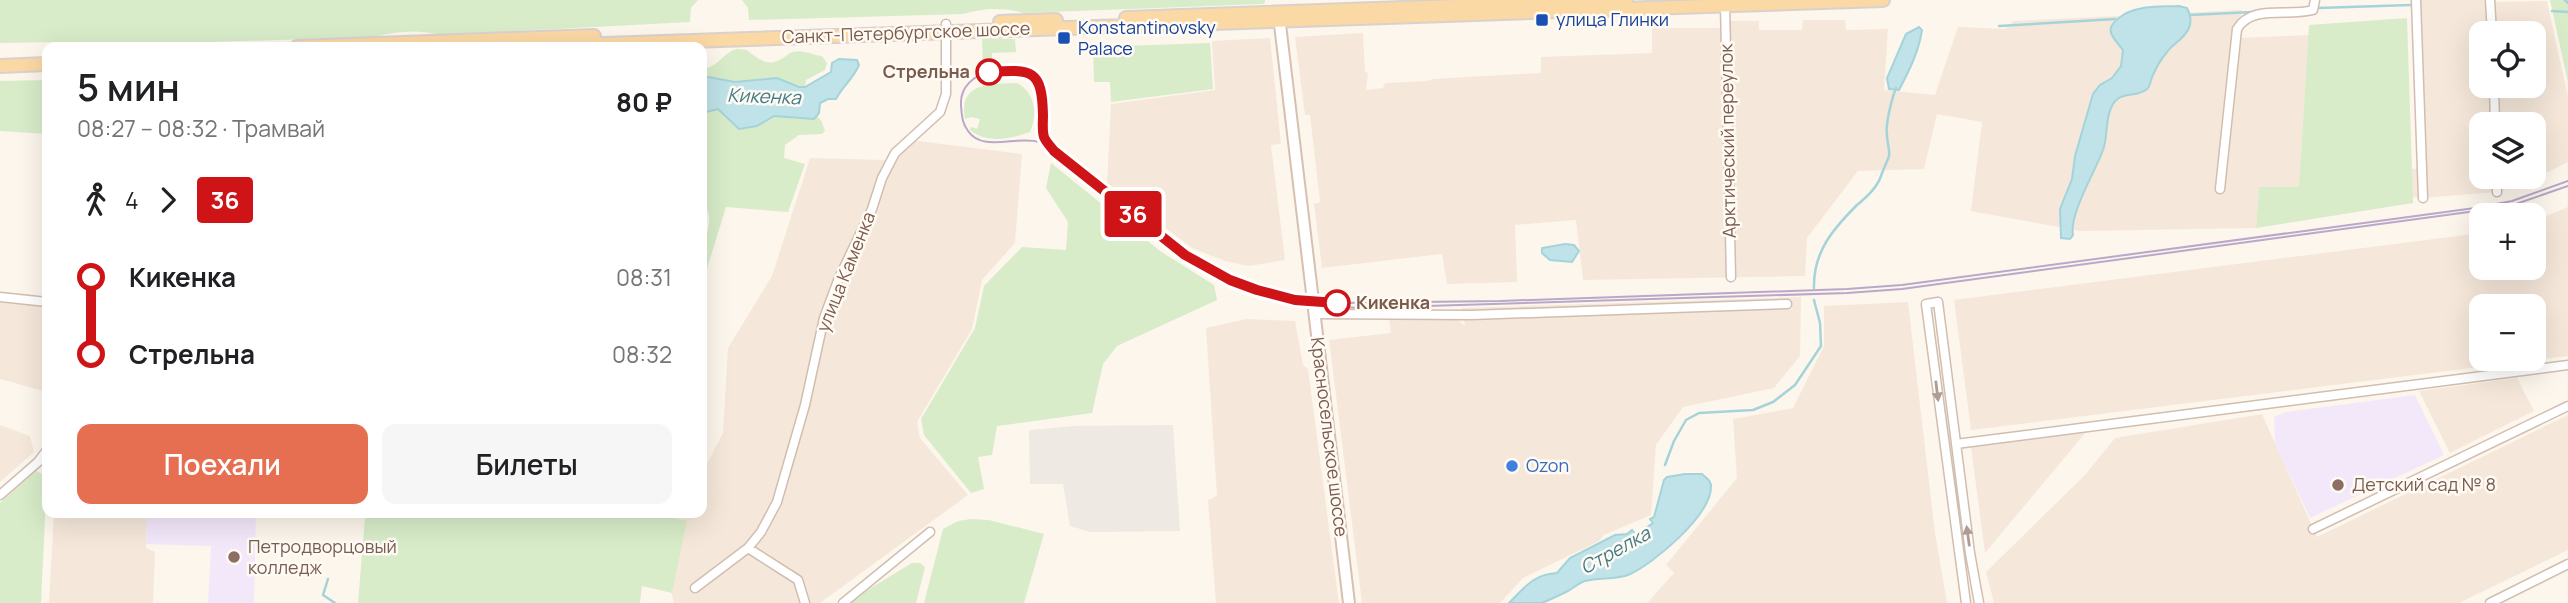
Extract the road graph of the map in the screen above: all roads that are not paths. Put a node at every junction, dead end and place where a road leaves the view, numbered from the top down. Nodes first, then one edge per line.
1 (1626, 0) edge
2 (1883, 0) edge
3 (2315, 0) edge
4 (2416, 0) edge
5 (2490, 0) edge
6 (1725, 5) junction
7 (1279, 13) junction
8 (2491, 21) edge
9 (946, 28) junction
10 (530, 42) edge
11 (630, 42) edge
12 (42, 56) edge
13 (0, 58) edge
14 (42, 64) edge
15 (0, 66) edge
16 (2220, 189) dead end
17 (2423, 198) dead end
18 (1731, 276) dead end
19 (0, 297) edge
20 (42, 301) edge
21 (1787, 304) dead end
22 (1314, 314) junction
23 (2568, 365) edge
24 (2568, 406) edge
25 (1956, 444) junction
26 (42, 456) edge
27 (0, 495) edge
28 (2313, 529) dead end
29 (930, 532) dead end
30 (748, 548) junction
31 (2568, 564) edge
32 (695, 588) dead end
33 (805, 603) edge
34 (843, 603) edge
35 (1349, 603) edge
36 (1966, 603) edge
37 (1979, 603) edge
38 (2490, 603) edge

1 - 7 main road, Санкт-Петербургское шоссе
2 - 6 main road, Санкт-Петербургское шоссе
3 - 16 street
4 - 17 street
5 - 8 street
6 - 7 main road, Санкт-Петербургское шоссе
6 - 18 street, Арктический переулок
7 - 9 main road, Санкт-Петербургское шоссе
7 - 22 main road, Красносельское шоссе
9 - 10 main road, Санкт-Петербургское шоссе
9 - 11 main road, Санкт-Петербургское шоссе
9 - 30 street, улица Каменка
12 - 13 main road
14 - 15 main road
19 - 20 street
21 - 22 street
22 - 35 main road, Красносельское шоссе
23 - 25 street
24 - 28 street
25 -> 36 street
37 -> 25 street
26 - 27 street
29 - 34 street
30 - 32 street, улица Каменка
30 - 33 street
31 - 38 street

